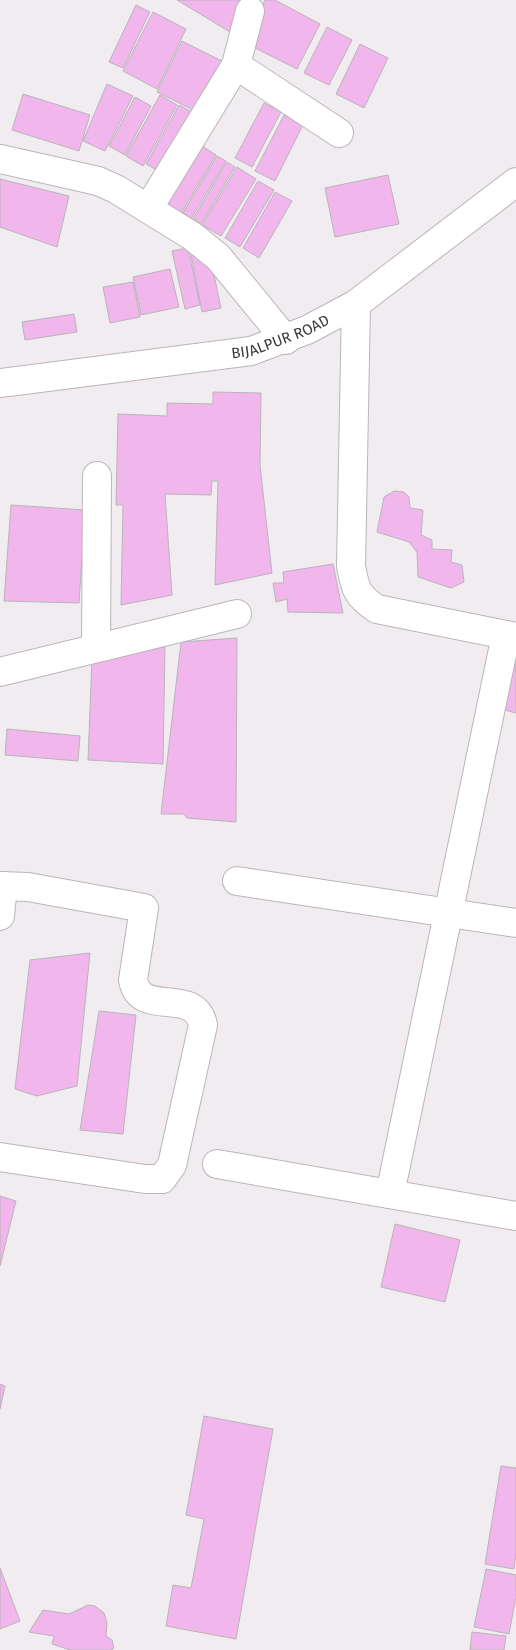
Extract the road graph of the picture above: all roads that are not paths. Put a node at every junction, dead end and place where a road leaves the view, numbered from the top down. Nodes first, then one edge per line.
1 (250, 11) dead end
2 (236, 65) junction
3 (339, 134) dead end
4 (0, 159) edge
5 (516, 182) edge
6 (148, 209) junction
7 (356, 304) junction
8 (286, 340) junction
9 (0, 383) edge
10 (96, 476) dead end
11 (237, 614) dead end
12 (511, 636) edge
13 (96, 648) junction
14 (0, 672) edge
15 (237, 881) dead end
16 (2, 886) edge
17 (449, 913) junction
18 (0, 916) edge
19 (516, 923) edge
20 (0, 1157) edge
21 (217, 1164) dead end
22 (390, 1194) junction
23 (516, 1216) edge

1 - 2 street
2 - 3 street
2 - 6 street
4 - 6 street
5 - 7 street, BIJALPUR ROAD
6 - 8 street
7 - 8 street, BIJALPUR ROAD
7 - 12 street
8 - 9 street, BIJALPUR ROAD
10 - 13 street
11 - 13 street
12 - 17 street
13 - 14 street
15 - 17 street
16 - 18 street
16 - 20 street
17 - 19 street
17 - 22 street
21 - 22 street
22 - 23 street

